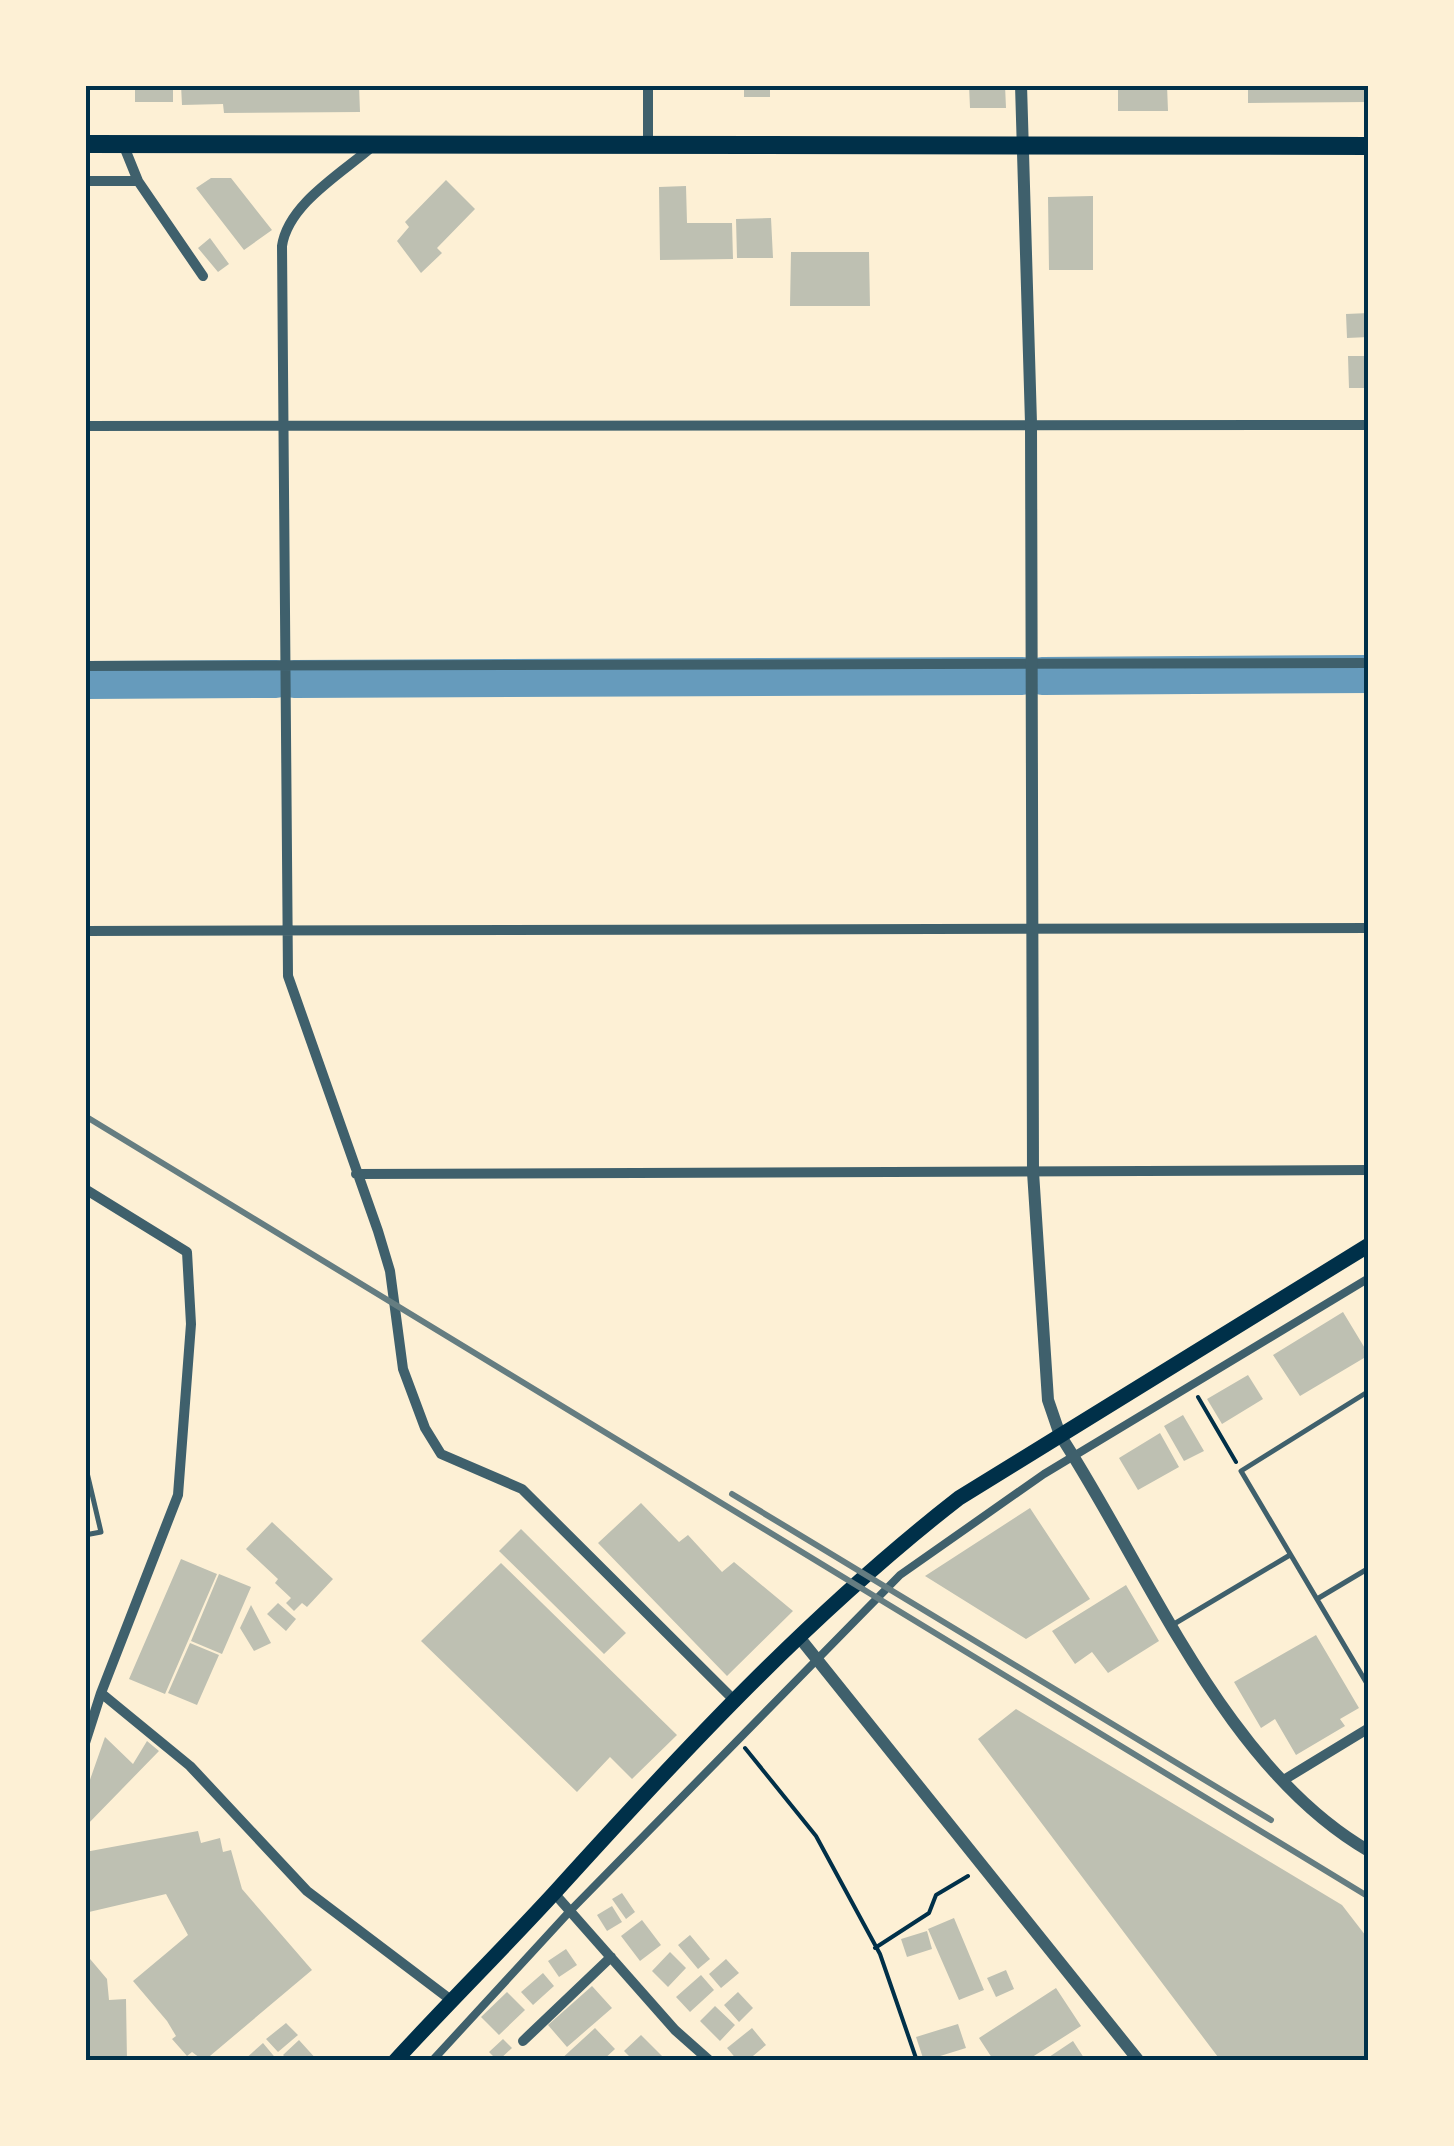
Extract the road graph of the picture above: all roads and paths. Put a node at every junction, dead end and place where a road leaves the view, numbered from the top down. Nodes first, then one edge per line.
1 (648, 85) edge
2 (1022, 85) edge
3 (648, 143) junction
4 (85, 144) edge
5 (123, 144) junction
6 (1021, 145) junction
7 (374, 146) junction
8 (1369, 146) edge
9 (85, 181) edge
10 (138, 181) junction
11 (203, 276) dead end
12 (1031, 423) junction
13 (1369, 425) edge
14 (85, 426) edge
15 (283, 426) junction
16 (1369, 663) edge
17 (1033, 664) junction
18 (85, 666) edge
19 (285, 667) junction
20 (1033, 928) junction
21 (1369, 928) edge
22 (288, 930) junction
23 (85, 931) edge
24 (1369, 1170) edge
25 (1034, 1172) junction
26 (356, 1174) junction
27 (85, 1189) edge
28 (1369, 1245) edge
29 (1369, 1278) edge
30 (1190, 1385) junction
31 (1369, 1391) edge
32 (1060, 1435) junction
33 (1074, 1456) junction
34 (85, 1464) edge
35 (1241, 1471) junction
36 (85, 1535) edge
37 (1290, 1556) junction
38 (1369, 1568) edge
39 (1317, 1599) junction
40 (1174, 1624) junction
41 (799, 1637) junction
42 (85, 1655) edge
43 (818, 1660) junction
44 (85, 1673) edge
45 (1369, 1687) edge
46 (101, 1693) junction
47 (736, 1702) junction
48 (1369, 1728) edge
49 (738, 1740) junction
50 (85, 1744) edge
51 (1282, 1781) junction
52 (1369, 1851) edge
53 (974, 1871) dead end
54 (554, 1893) junction
55 (570, 1911) junction
56 (876, 1948) junction
57 (610, 1957) junction
58 (451, 2000) junction
59 (523, 2042) dead end
60 (395, 2061) edge
61 (432, 2061) edge
62 (710, 2061) edge
63 (917, 2061) edge
64 (1139, 2061) edge

1 - 3 street
2 - 6 street
3 - 6 highway
3 - 7 highway
4 - 5 highway
5 - 7 highway
5 - 10 street
6 - 8 highway
6 - 12 street
7 - 15 street
9 - 10 street
10 - 11 street
12 - 13 street
12 - 15 street
12 - 17 street
14 - 15 street
15 - 19 street
16 - 17 street
17 - 19 street
17 - 20 street
18 - 19 street
19 - 22 street
20 - 21 street
20 - 22 street
20 - 25 street
22 - 23 street
22 - 26 street
24 - 25 street
25 - 26 street
25 - 32 street
26 - 47 street
27 - 46 street
28 - 32 main road
29 - 30 street
30 - 33 street
30 - 35 path
31 - 35 lane
32 - 33 street
32 - 41 main road
33 - 40 street
33 - 43 street
34 - 36 lane
35 - 37 lane
37 - 39 lane
37 - 40 lane
38 - 39 lane
39 - 45 lane
40 - 51 street
41 - 43 street
41 - 47 main road
42 - 44 lane
43 - 49 street
43 - 64 street
46 - 50 street
46 - 58 street
47 - 54 main road
48 - 51 street
49 - 55 street
49 - 56 path
51 - 52 street
53 - 56 path
54 - 55 street
54 - 58 main road
55 - 57 street
55 - 61 street
56 - 63 path
57 - 59 street
57 - 62 street
58 - 60 main road

